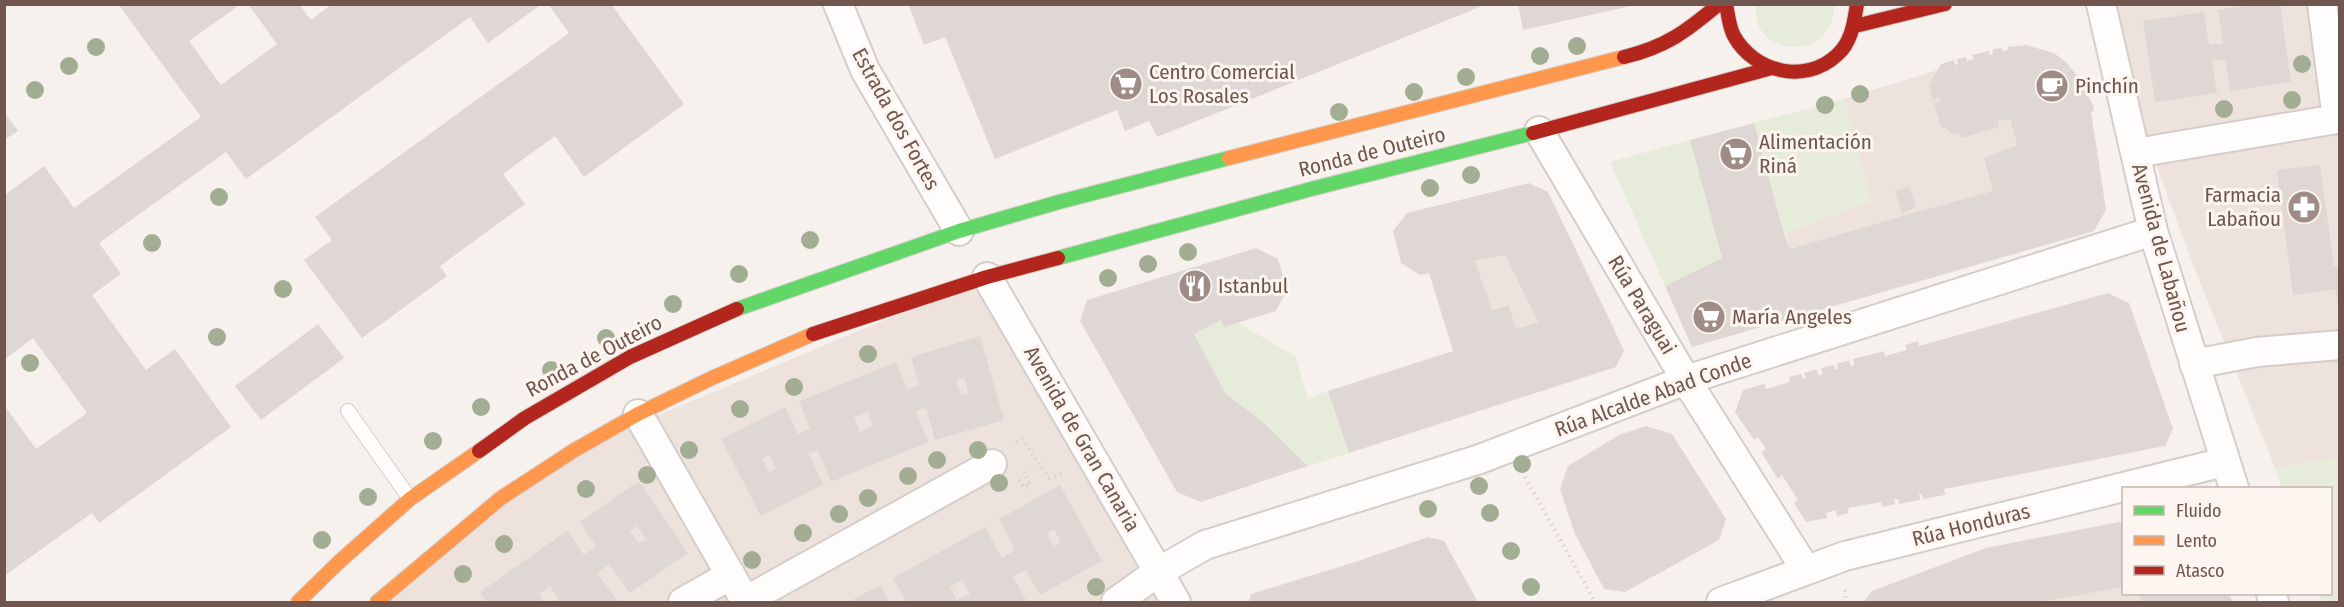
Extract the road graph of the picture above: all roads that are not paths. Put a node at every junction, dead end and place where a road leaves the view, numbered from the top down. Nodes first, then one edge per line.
1 (838, 4) edge
2 (1719, 4) edge
3 (1726, 4) edge
4 (1857, 4) edge
5 (1945, 4) edge
6 (2101, 4) edge
7 (2322, 4) edge
8 (1855, 26) junction
9 (1768, 69) junction
10 (1539, 131) junction
11 (2136, 153) junction
12 (2153, 231) junction
13 (962, 236) junction
14 (984, 272) junction
15 (2340, 345) edge
16 (2193, 364) junction
17 (1686, 380) junction
18 (348, 411) dead end
19 (638, 414) junction
20 (2224, 462) junction
21 (992, 464) dead end
22 (2122, 487) edge
23 (2123, 487) edge
24 (2233, 487) edge
25 (410, 499) junction
26 (1806, 570) junction
27 (1158, 572) junction
28 (731, 575) junction
29 (746, 602) edge
30 (298, 603) edge
31 (377, 603) edge
32 (683, 603) edge
33 (1116, 603) edge
34 (1176, 603) edge
35 (1721, 603) edge

1 - 13 street, Estrada dos Fortes
2 - 13 street, Ronda de Outeiro
3 - 9 street, Ronda de Outeiro
4 - 8 street, Ronda de Outeiro
5 - 8 street
6 - 11 street, Avenida de Labañou
7 - 11 street
8 - 9 street, Ronda de Outeiro
9 - 10 street, Ronda de Outeiro
10 - 14 street, Ronda de Outeiro
10 - 17 street, Rúa Paraguai
11 - 12 street, Avenida de Labañou
12 - 16 street, Avenida de Labañou
12 - 17 street, Rúa Alcalde Abad Conde
13 - 25 street, Ronda de Outeiro
14 - 19 street, Ronda de Outeiro
14 - 27 street, Avenida de Gran Canaria
15 - 16 street
16 - 20 street, Avenida de Labañou
17 - 26 street, Rúa Paraguai
17 - 27 street, Rúa Alcalde Abad Conde
18 - 25 lane
19 - 28 street
19 - 31 street, Ronda de Outeiro
20 - 23 street, Rúa Honduras
20 - 24 street, Avenida de Labañou
21 - 29 street
22 - 26 street, Rúa Honduras
25 - 30 street, Ronda de Outeiro
26 - 35 street, Rúa Honduras
27 - 33 street, Rúa Alcalde Abad Conde
27 - 34 street, Avenida de Gran Canaria
28 - 29 street
28 - 32 street

